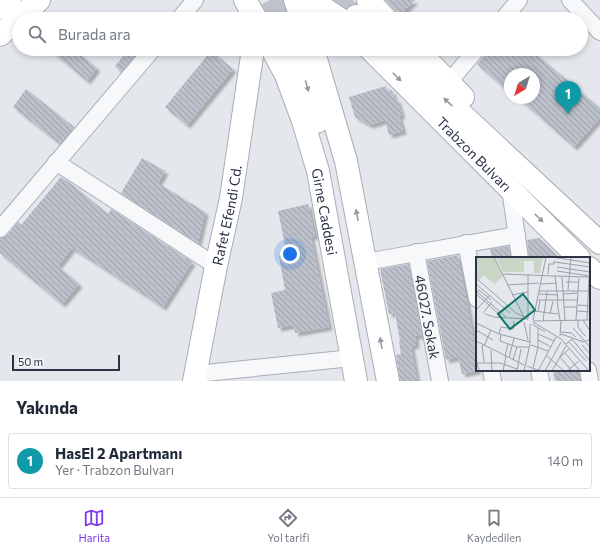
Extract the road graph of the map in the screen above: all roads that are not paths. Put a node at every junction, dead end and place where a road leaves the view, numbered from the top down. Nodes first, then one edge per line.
1 (10, 0) edge
2 (39, 0) edge
3 (195, 0) edge
4 (245, 0) edge
5 (295, 0) edge
6 (310, 0) edge
7 (519, 0) edge
8 (570, 0) edge
9 (0, 8) edge
10 (26, 12) edge
11 (185, 12) edge
12 (252, 12) edge
13 (299, 12) edge
14 (352, 12) edge
15 (509, 12) edge
16 (581, 12) edge
17 (588, 19) edge
18 (12, 24) edge
19 (600, 32) edge
20 (0, 35) edge
21 (147, 56) edge
22 (252, 56) edge
23 (276, 56) edge
24 (296, 56) edge
25 (319, 56) edge
26 (381, 56) edge
27 (382, 56) edge
28 (423, 56) edge
29 (471, 56) edge
30 (449, 82) junction
31 (56, 162) junction
32 (510, 189) junction
33 (0, 229) edge
34 (517, 235) junction
35 (600, 236) edge
36 (466, 243) junction
37 (600, 243) edge
38 (416, 252) junction
39 (572, 254) edge
40 (520, 257) edge
41 (366, 262) junction
42 (216, 266) junction
43 (590, 269) edge
44 (600, 278) edge
45 (476, 294) edge
46 (352, 358) junction
47 (491, 371) edge
48 (539, 371) edge
49 (588, 371) edge
50 (195, 377) edge
51 (356, 381) edge
52 (370, 381) edge
53 (388, 381) edge
54 (440, 381) edge
55 (493, 381) edge
56 (541, 381) edge
57 (590, 381) edge

1 - 9 main road
2 - 10 main road
3 - 11 street
4 - 12 main road
5 - 13 main road
6 - 14 main road
7 - 15 street
8 - 16 street
17 - 19 street
18 - 20 main road
21 - 31 street
22 - 42 main road, Rafet Efendi Cd.
23 - 46 main road, Girne Caddesi
24 -> 52 main road, Girne Caddesi
41 -> 25 main road
26 -> 32 main road, Trabzon Bulvarı
37 -> 27 main road
28 - 30 main road
29 - 30 street
30 - 35 main road
31 - 33 street
31 - 42 street
32 - 34 street
32 -> 39 main road, Trabzon Bulvarı
34 - 36 street
34 - 40 street
36 - 38 street
36 - 45 street
38 - 41 street
38 - 54 street, 46027. Sokak
53 -> 41 main road
42 - 50 main road, Rafet Efendi Cd.
43 - 44 main road
46 - 50 street
46 - 51 main road, Girne Caddesi
47 - 55 street
48 - 56 street
49 - 57 street

